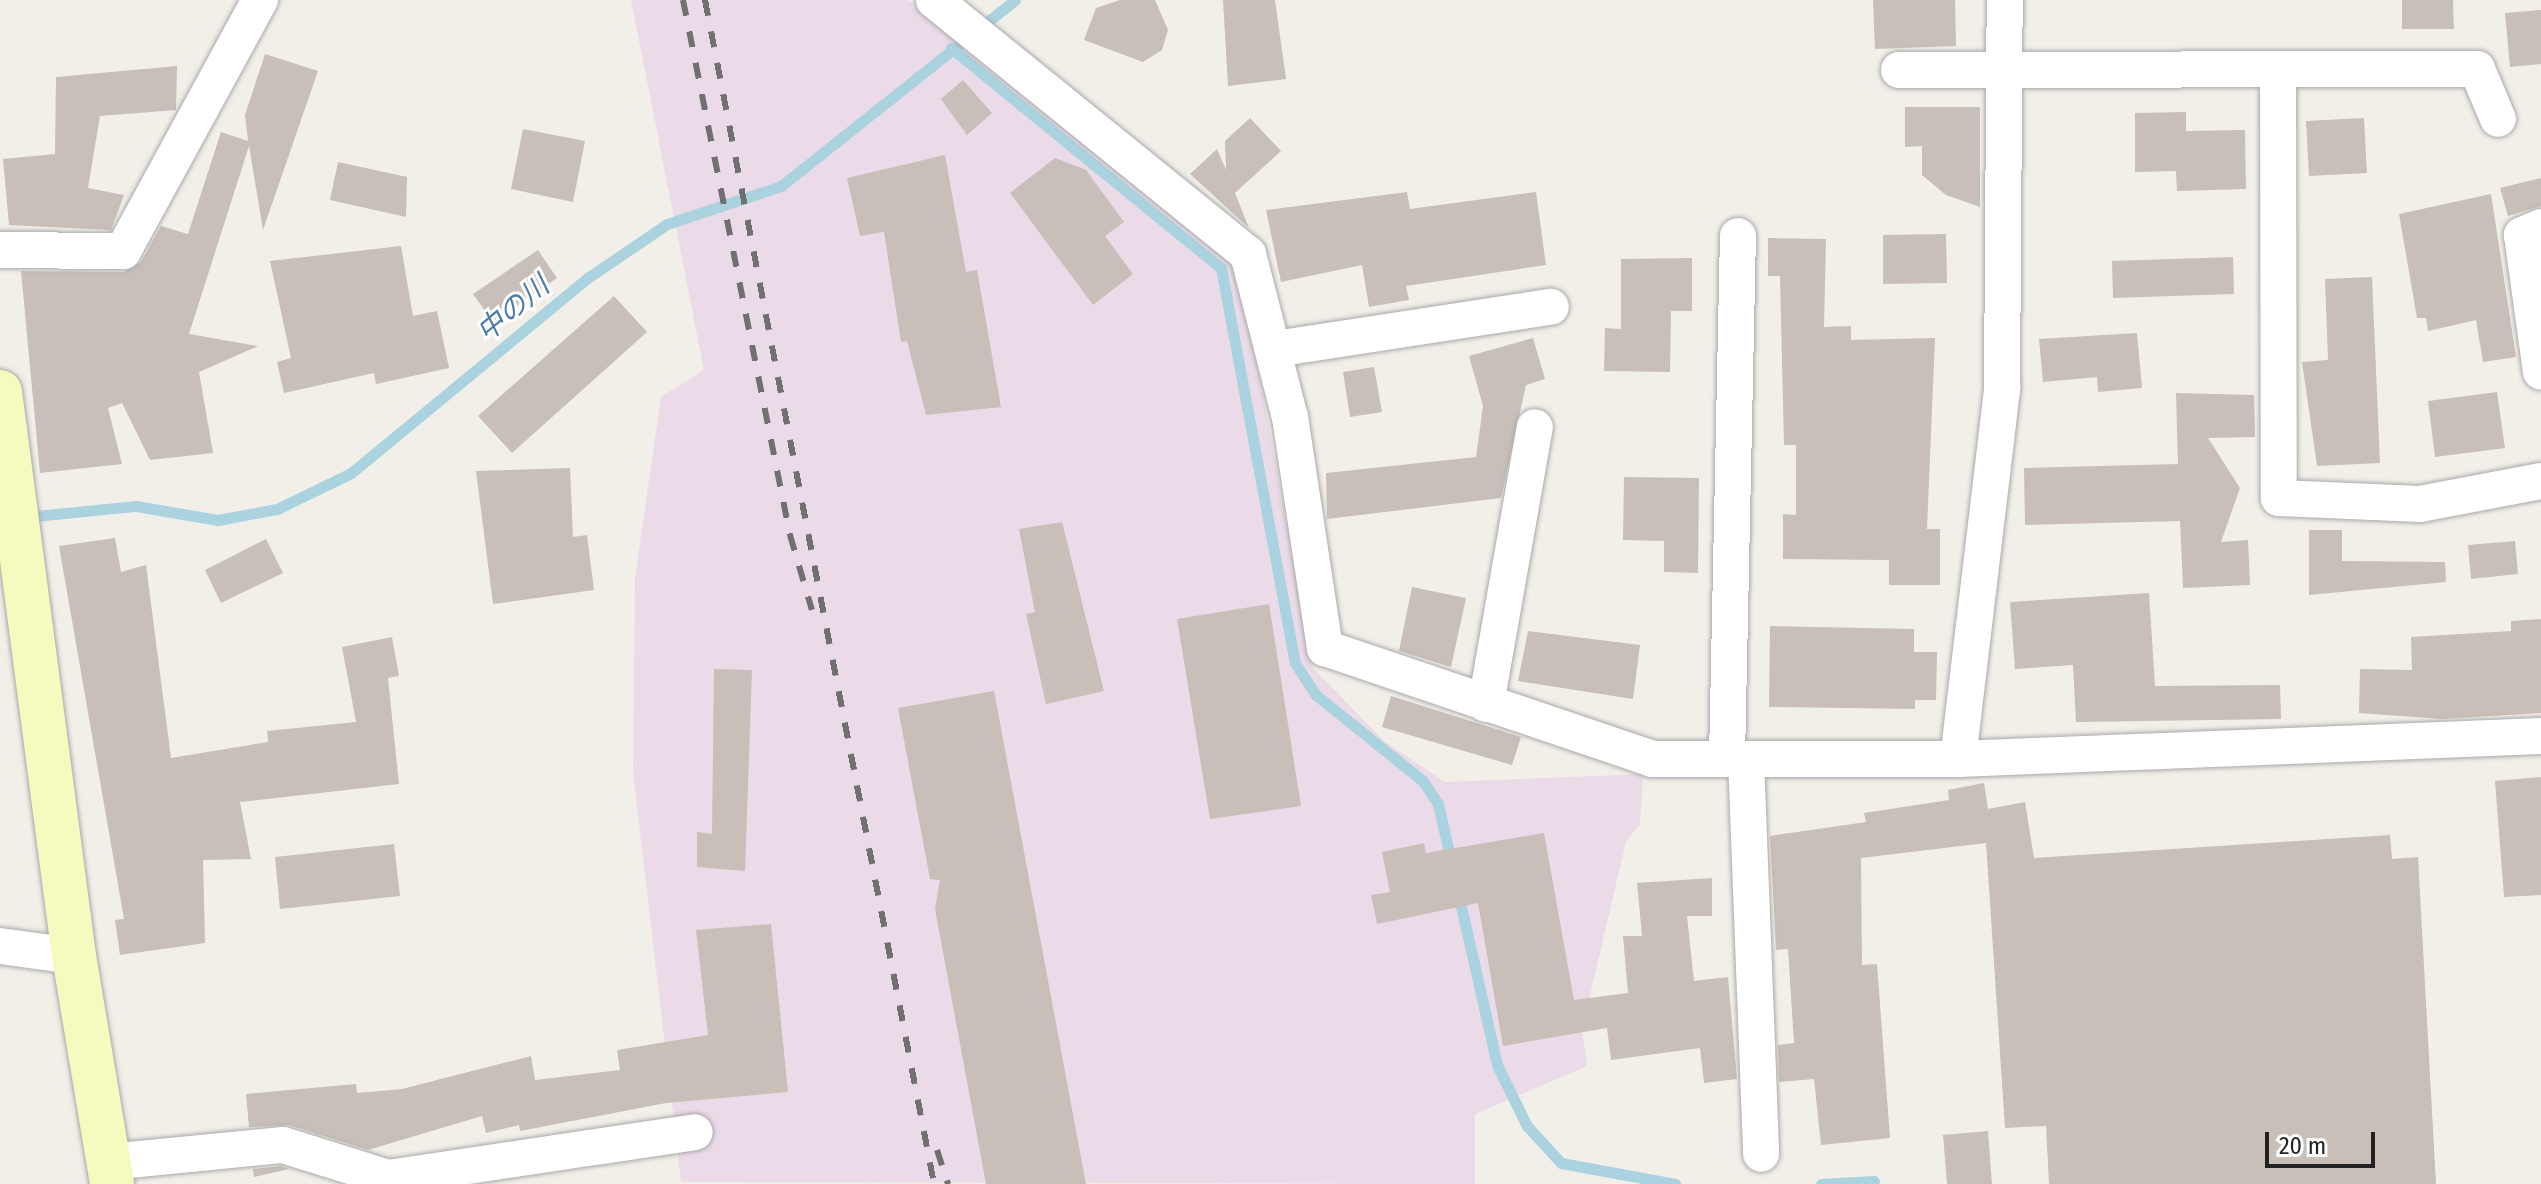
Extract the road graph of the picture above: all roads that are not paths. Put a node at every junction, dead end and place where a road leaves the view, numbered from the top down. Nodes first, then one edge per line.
1 (260, 0) edge
2 (2005, 0) edge
3 (943, 8) edge
4 (1899, 70) dead end
5 (2004, 70) junction
6 (2278, 70) junction
7 (2498, 119) dead end
8 (2541, 227) edge
9 (1738, 236) dead end
10 (0, 250) edge
11 (1551, 307) dead end
12 (1275, 349) junction
13 (2541, 372) edge
14 (0, 392) edge
15 (1535, 427) dead end
16 (2541, 481) edge
17 (1486, 704) junction
18 (2541, 736) edge
19 (1736, 759) junction
20 (1958, 759) junction
21 (0, 946) edge
22 (74, 956) junction
23 (695, 1132) dead end
24 (1761, 1154) dead end
25 (110, 1173) edge

1 - 10 street
2 - 5 street
3 - 12 street
4 - 5 street
5 - 6 street
5 - 20 street
6 - 7 street
6 - 16 street
8 - 13 street
9 - 19 street
11 - 12 street
12 - 17 street
14 - 22 street
15 - 17 street
17 - 19 street
18 - 20 street
19 - 20 street
19 - 24 street
21 - 22 street
22 - 25 street
23 - 25 street

